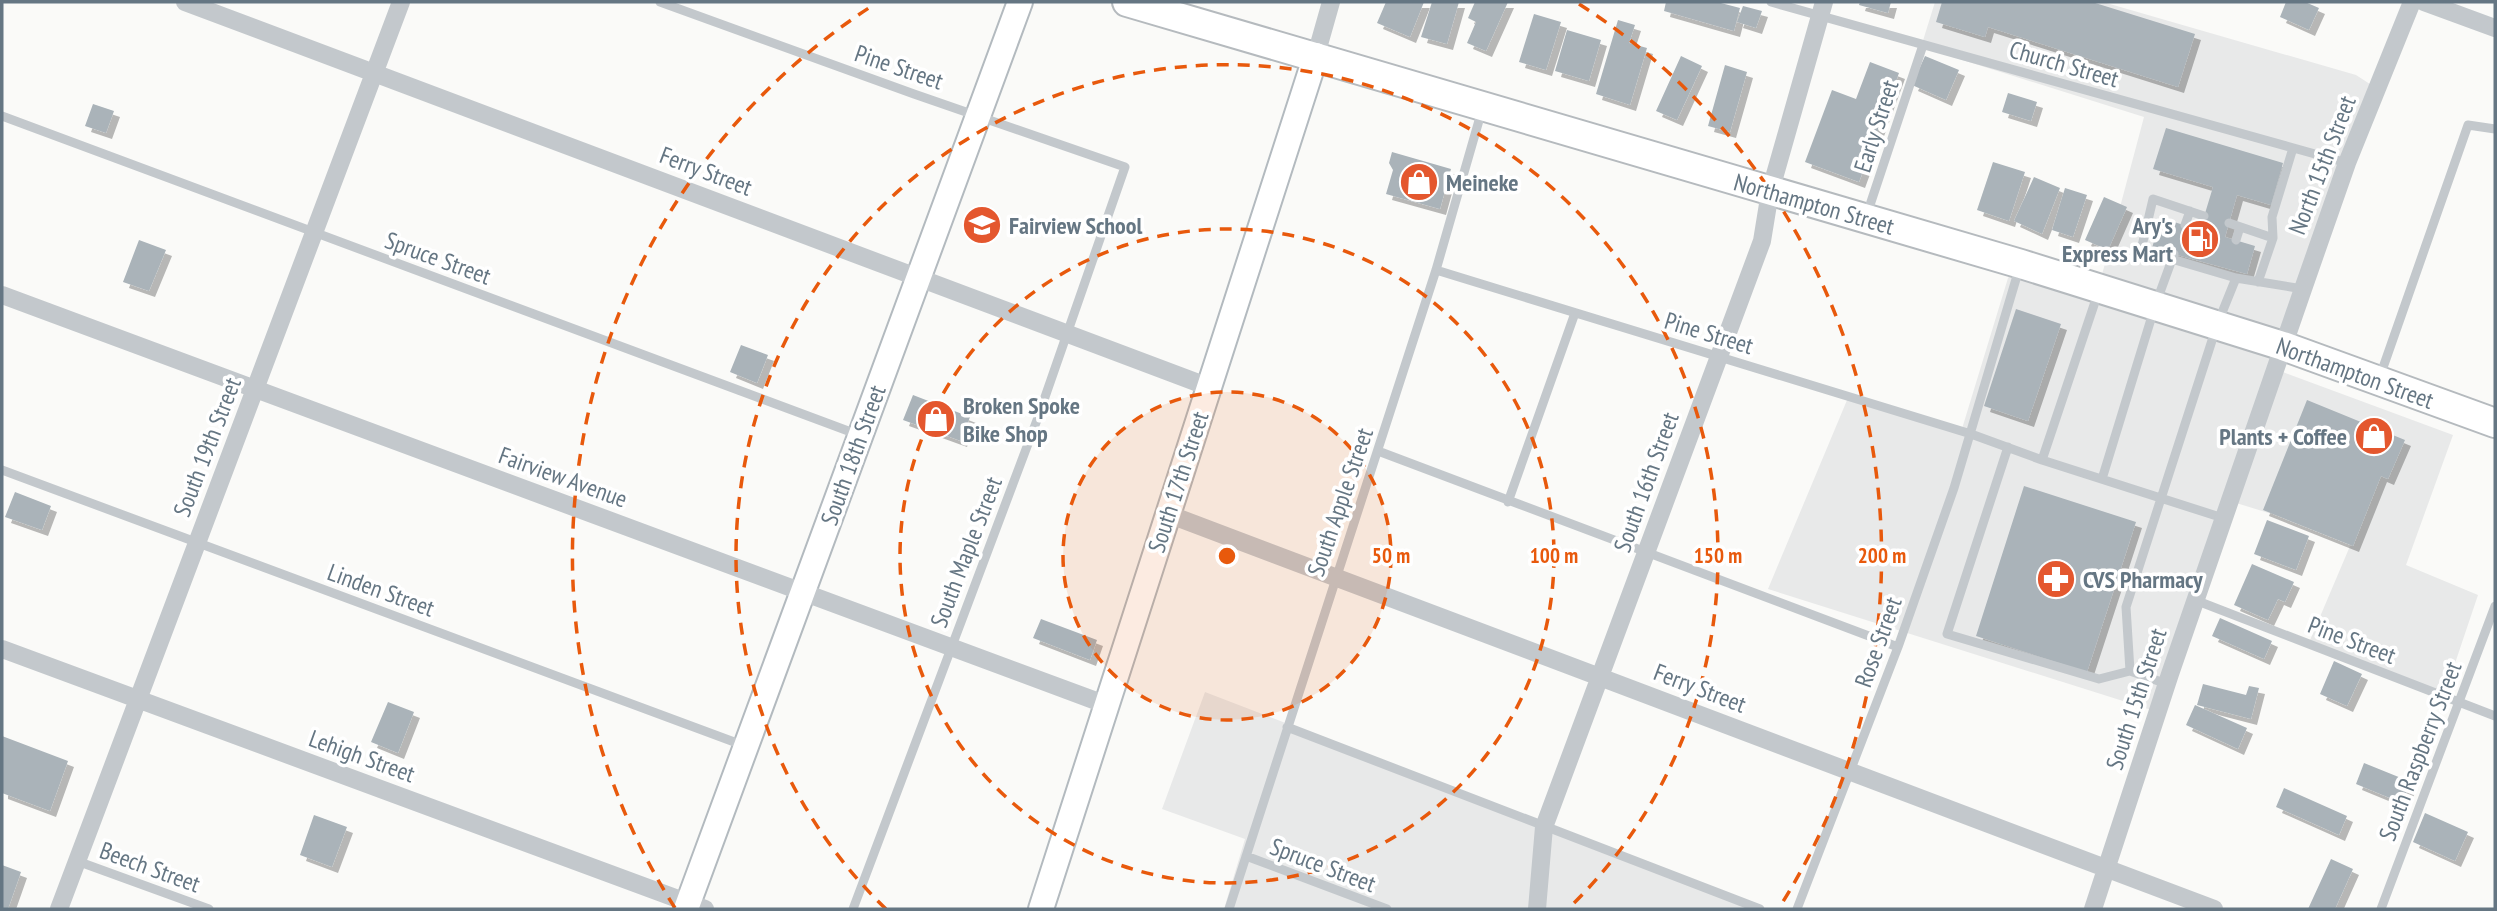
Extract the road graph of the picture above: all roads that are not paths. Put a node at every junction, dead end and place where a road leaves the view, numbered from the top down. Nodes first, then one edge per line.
1 (185, 2) edge
2 (401, 2) edge
3 (660, 2) edge
4 (1020, 2) edge
5 (1331, 2) edge
6 (1771, 2) edge
7 (2412, 2) edge
8 (2424, 2) edge
9 (1142, 4) edge
10 (1822, 8) edge
11 (2495, 28) edge
12 (1923, 45) junction
13 (1316, 55) junction
14 (374, 72) junction
15 (1484, 105) junction
16 (979, 115) junction
17 (2, 116) edge
18 (2495, 129) edge
19 (2293, 148) junction
20 (2347, 163) junction
21 (1125, 167) joint
22 (1770, 192) junction
23 (2190, 211) junction
24 (2204, 216) dead end
25 (1866, 219) junction
26 (2229, 223) dead end
27 (2185, 225) dead end
28 (2240, 227) junction
29 (314, 232) junction
30 (2273, 238) junction
31 (2236, 240) dead end
32 (2174, 257) junction
33 (2021, 264) junction
34 (1436, 270) junction
35 (2230, 274) junction
36 (919, 277) junction
37 (2258, 282) junction
38 (2100, 289) junction
39 (2302, 289) junction
40 (2, 295) edge
41 (2155, 306) junction
42 (1575, 313) junction
43 (2217, 325) junction
44 (1067, 333) junction
45 (2283, 346) junction
46 (1719, 356) junction
47 (2379, 381) junction
48 (1209, 387) junction
49 (255, 389) junction
50 (2495, 423) edge
51 (1971, 434) junction
52 (860, 436) junction
53 (2008, 447) junction
54 (1378, 451) junction
55 (2042, 460) junction
56 (2, 470) edge
57 (2102, 479) junction
58 (2161, 498) junction
59 (1508, 502) junction
60 (1168, 514) junction
61 (2224, 518) junction
62 (197, 542) junction
63 (1646, 554) junction
64 (1335, 576) junction
65 (803, 592) junction
66 (2195, 600) junction
67 (2495, 606) edge
68 (950, 647) junction
69 (1898, 648) junction
70 (2, 649) edge
71 (2130, 671) junction
72 (1600, 676) junction
73 (2166, 684) junction
74 (138, 700) junction
75 (2458, 702) junction
76 (1107, 705) junction
77 (2495, 716) edge
78 (1287, 727) junction
79 (746, 746) junction
80 (1850, 772) junction
81 (1544, 827) junction
82 (1246, 856) junction
83 (77, 861) junction
84 (2107, 869) junction
85 (693, 907) edge
86 (59, 909) edge
87 (209, 909) edge
88 (853, 909) edge
89 (1041, 909) edge
90 (1229, 909) edge
91 (1387, 909) edge
92 (1536, 909) edge
93 (1760, 909) edge
94 (1797, 909) edge
95 (2093, 909) edge
96 (2214, 909) edge
97 (2381, 909) edge

1 - 14 street, Ferry Street
2 - 14 street, South 19th Street
3 - 16 lane, Pine Street
4 - 16 street, South 18th Street
5 - 13 street
6 - 10 lane, Church Street
7 - 20 street, North 15th Street
8 - 11 street
9 - 13 main road, Northampton Street
10 - 12 lane, Church Street
10 - 22 street, South 16th Street
12 - 19 lane, Church Street
12 - 25 lane, Early Street
13 - 15 main road, Northampton Street
13 - 48 street, South 17th Street
14 - 29 street, South 19th Street
14 - 36 street, Ferry Street
15 - 22 main road, Northampton Street
15 - 34 lane, South Apple Street
16 - 21 lane, Pine Street
16 - 36 street, South 18th Street
17 - 29 lane, Spruce Street
18 - 47 lane
19 - 20 lane, Church Street
19 - 30 lane
20 - 39 street, North 15th Street
21 - 44 lane, South Maple Street
22 - 25 main road, Northampton Street
22 - 46 street, South 16th Street
23 - 24 lane
23 - 27 lane
23 - 32 lane
25 - 33 main road, Northampton Street
26 - 28 lane
28 - 30 lane
28 - 31 lane
29 - 49 street, South 19th Street
29 - 52 lane, Spruce Street
30 - 37 lane
32 - 35 lane
32 - 41 lane
33 - 38 main road, Northampton Street
33 - 51 lane, Rose Street
34 - 42 lane, Pine Street
34 - 54 lane, South Apple Street
35 - 37 lane
35 - 43 lane
36 - 44 street, Ferry Street
36 - 52 street, South 18th Street
37 - 39 lane
38 - 41 main road, Northampton Street
38 - 55 lane
39 - 45 street, North 15th Street
40 - 49 street, Fairview Avenue
41 - 43 main road, Northampton Street
41 - 57 lane
42 - 46 lane, Pine Street
42 - 59 lane
43 - 45 main road, Northampton Street
43 - 58 lane
44 - 48 street, Ferry Street
44 - 68 lane, South Maple Street
45 - 47 main road, Northampton Street
45 - 61 street, South 15th Street
46 - 51 lane, Pine Street
46 - 63 street, South 16th Street
47 - 50 main road, Northampton Street
48 - 60 street, South 17th Street
49 - 62 street, South 19th Street
49 - 65 street, Fairview Avenue
51 - 53 lane, Pine Street
51 - 69 lane, Rose Street
52 - 65 street, South 18th Street
53 - 55 lane, Pine Street
53 - 71 lane
54 - 59 lane
54 - 64 lane, South Apple Street
55 - 57 lane, Pine Street
56 - 62 lane, Linden Street
57 - 58 lane, Pine Street
58 - 61 lane, Pine Street
58 - 71 lane
59 - 63 lane
60 - 64 street, Ferry Street
60 - 76 street, South 17th Street
61 - 66 street, South 15th Street
62 - 74 street, South 19th Street
62 - 79 lane, Linden Street
63 - 69 lane
63 - 72 street, South 16th Street
64 - 72 street, Ferry Street
64 - 78 lane, South Apple Street
65 - 68 street, Fairview Avenue
65 - 79 street, South 18th Street
66 - 73 street, South 15th Street
66 - 75 lane, Pine Street
67 - 75 lane, South Raspberry Street
68 - 76 street, Fairview Avenue
68 - 88 lane, South Maple Street
69 - 80 lane, Rose Street
70 - 74 street, Lehigh Street
71 - 73 lane
72 - 80 street, Ferry Street
72 - 81 street, South 16th Street
73 - 84 street, South 15th Street
74 - 83 street, South 19th Street
74 - 85 street, Lehigh Street
75 - 77 lane, Pine Street
75 - 97 lane, South Raspberry Street
76 - 89 street, South 17th Street
78 - 81 lane
78 - 82 lane, South Apple Street
79 - 85 street, South 18th Street
80 - 84 street, Ferry Street
80 - 94 lane, Rose Street
81 - 92 street, South 16th Street
81 - 93 lane
82 - 90 lane, South Apple Street
82 - 91 lane, Spruce Street
83 - 86 street, South 19th Street
83 - 87 lane, Beech Street
84 - 95 street, South 15th Street
84 - 96 street, Ferry Street

